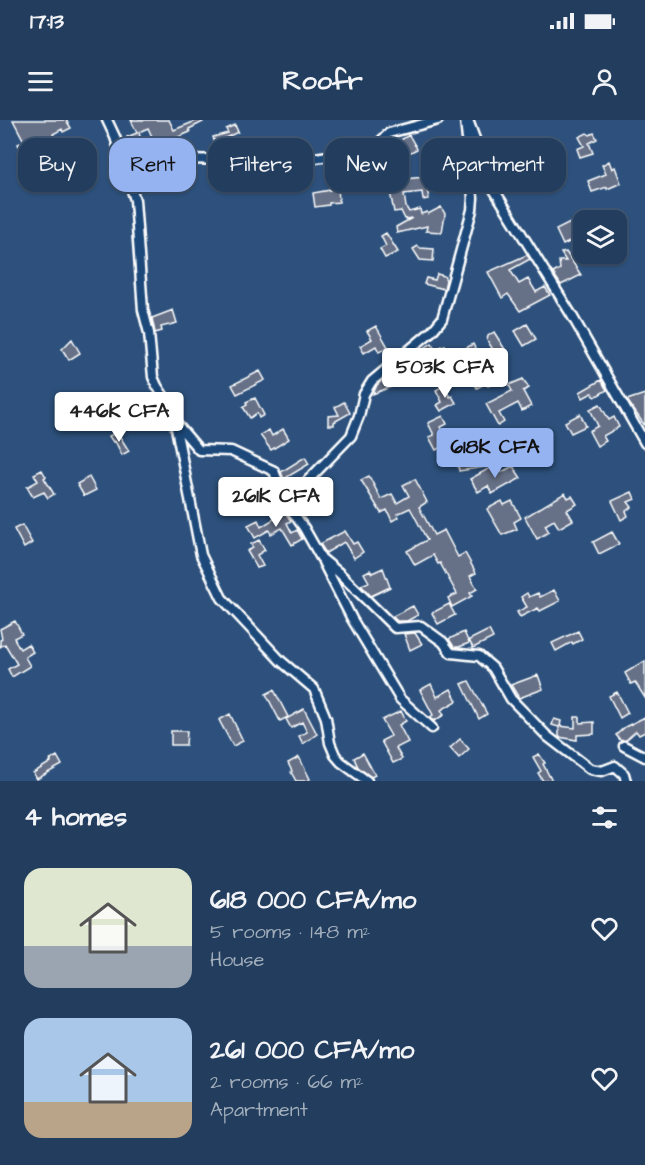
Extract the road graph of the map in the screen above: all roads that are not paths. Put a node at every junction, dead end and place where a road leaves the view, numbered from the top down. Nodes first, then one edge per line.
1 (107, 120) edge
2 (436, 120) edge
3 (466, 120) edge
4 (114, 138) edge
5 (196, 159) edge
6 (133, 192) edge
7 (175, 422) junction
8 (645, 443) edge
9 (286, 503) junction
10 (321, 558) junction
11 (432, 728) dead end
12 (624, 746) dead end
13 (645, 757) edge
14 (367, 781) edge
15 (626, 781) edge

1 - 4 street
2 - 5 street
3 - 8 street
3 - 9 street
6 - 7 street
7 - 9 street
7 - 14 street
9 - 10 street
10 - 11 street
10 - 15 street
12 - 13 street

